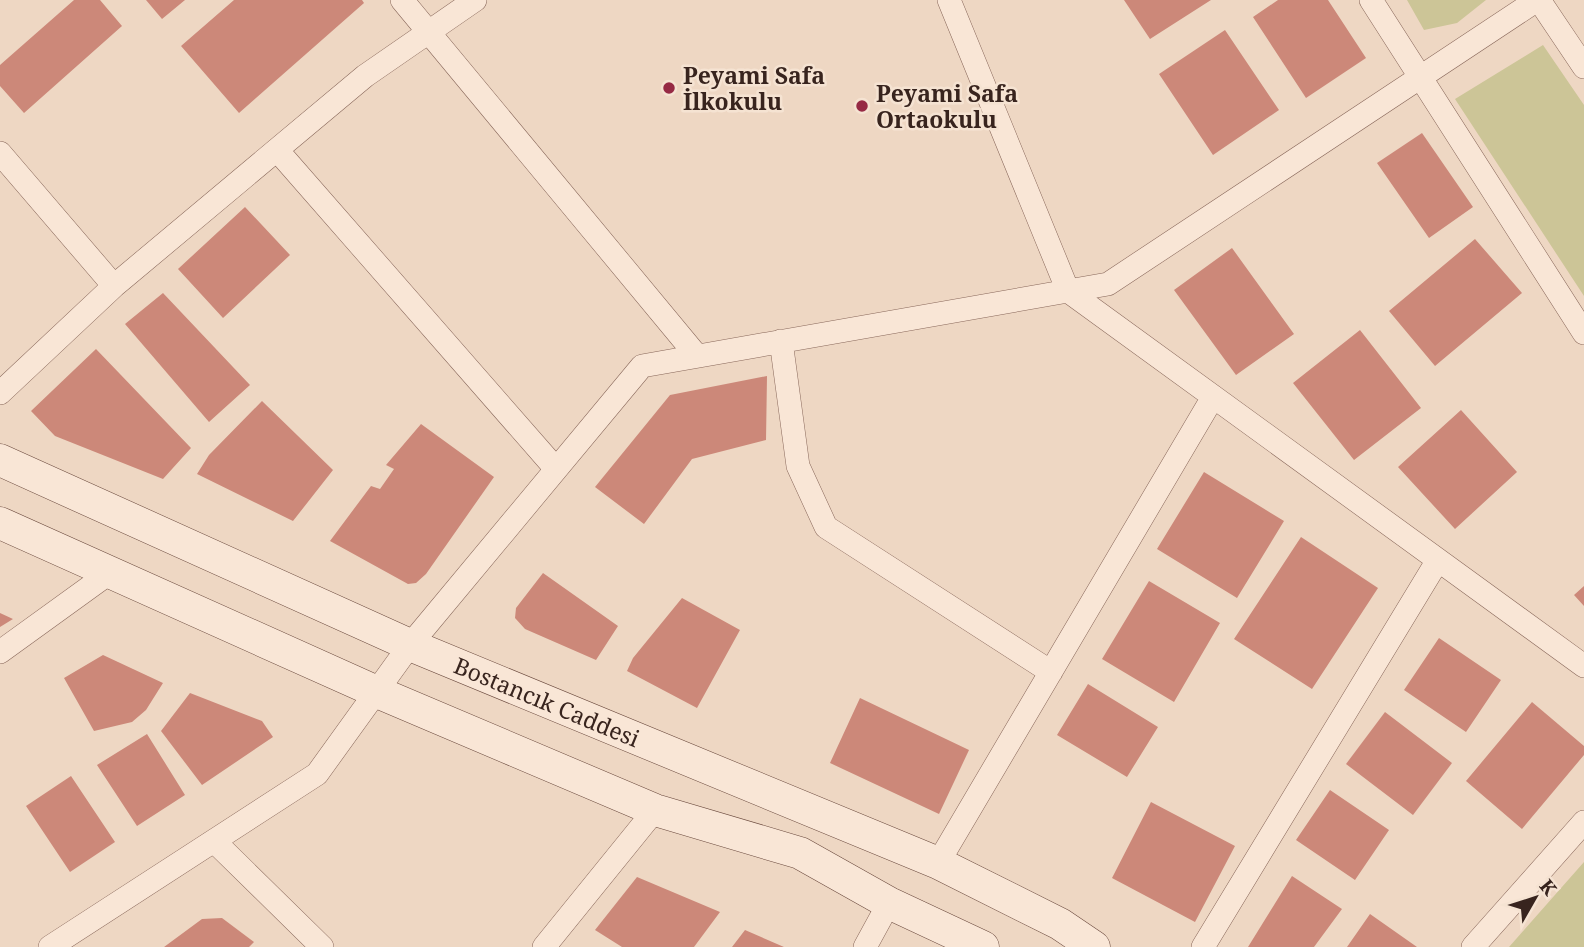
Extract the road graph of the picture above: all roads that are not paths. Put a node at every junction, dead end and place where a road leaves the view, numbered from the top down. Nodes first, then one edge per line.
1 (402, 0) edge
2 (475, 0) edge
3 (1371, 0) edge
4 (1538, 0) edge
5 (955, 2) edge
6 (427, 33) junction
7 (1584, 67) edge
8 (1420, 77) junction
9 (277, 150) junction
10 (0, 153) edge
11 (114, 286) junction
12 (1068, 292) junction
13 (1584, 333) edge
14 (781, 341) junction
15 (697, 356) junction
16 (0, 393) edge
17 (1213, 397) junction
18 (0, 460) edge
19 (556, 469) junction
20 (0, 523) edge
21 (1438, 561) junction
22 (112, 571) junction
23 (410, 645) junction
24 (0, 652) edge
25 (1584, 666) edge
26 (1051, 672) junction
27 (377, 692) junction
28 (655, 810) junction
29 (1584, 822) edge
30 (214, 841) junction
31 (938, 863) junction
32 (889, 903) junction
33 (50, 947) edge
34 (322, 947) edge
35 (544, 947) edge
36 (864, 947) edge
37 (983, 947) edge
38 (1094, 947) edge
39 (1203, 947) edge
40 (1473, 947) edge

1 - 6 street
2 - 6 street
3 - 8 street
4 - 7 street
4 - 8 street
5 - 12 street
6 - 9 street
6 - 15 street
8 - 12 street
8 - 13 street
9 - 11 street
9 - 19 street
10 - 11 street
11 - 16 street
12 - 14 street
12 - 17 street
14 - 15 street
14 - 26 street
15 - 19 street
17 - 21 street
17 - 26 street
18 - 23 main road, Bostancık Caddesi
19 - 23 street
20 - 22 main road
21 - 25 street
21 - 39 street
22 - 24 street
22 - 27 main road
23 - 27 street
23 - 31 main road, Bostancık Caddesi
26 - 31 street
27 - 28 main road
27 - 30 street
28 - 32 main road
28 - 35 street
29 - 40 street
30 - 33 street
30 - 34 street
31 - 38 main road, Bostancık Caddesi
32 - 36 street
32 - 37 main road

